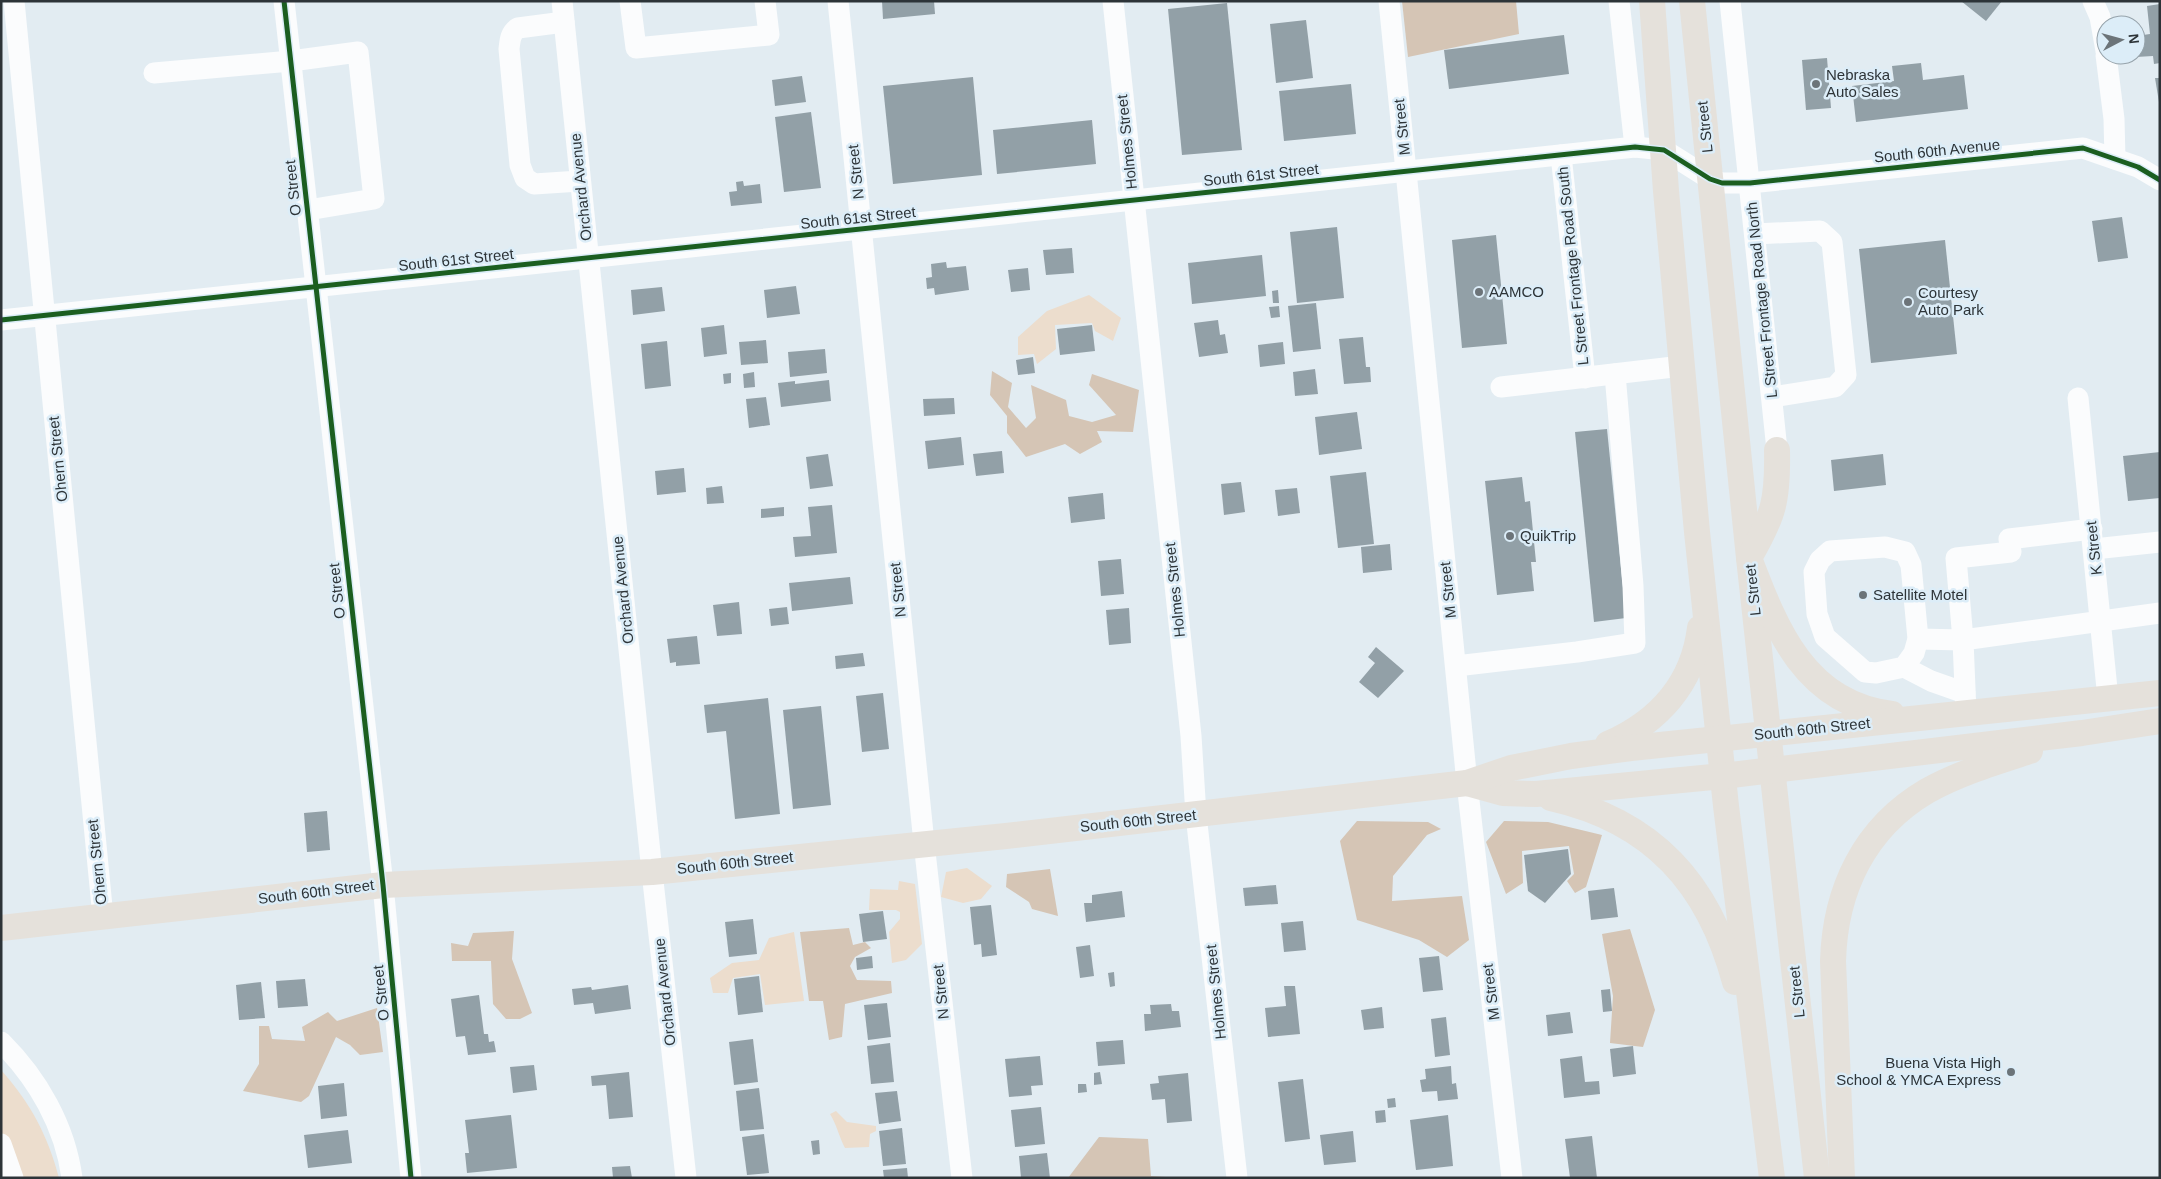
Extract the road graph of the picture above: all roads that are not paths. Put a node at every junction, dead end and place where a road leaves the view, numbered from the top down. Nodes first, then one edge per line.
1 (14, 1) edge
2 (284, 1) edge
3 (630, 1) edge
4 (765, 1) edge
5 (838, 1) edge
6 (1113, 1) edge
7 (1389, 1) edge
8 (1620, 1) edge
9 (1652, 1) edge
10 (1692, 1) edge
11 (1730, 1) edge
12 (2092, 1) edge
13 (563, 11) edge
14 (2099, 15) edge
15 (291, 61) junction
16 (2107, 65) edge
17 (154, 73) dead end
18 (1635, 147) junction
19 (1664, 150) junction
20 (1561, 155) junction
21 (2115, 159) junction
22 (1407, 172) junction
23 (1710, 180) junction
24 (2160, 180) edge
25 (580, 181) junction
26 (1750, 183) junction
27 (1133, 202) junction
28 (308, 210) junction
29 (862, 230) junction
30 (1755, 234) junction
31 (589, 259) junction
32 (316, 288) junction
33 (44, 316) junction
34 (1, 320) edge
35 (1682, 366) junction
36 (1615, 374) junction
37 (1585, 378) junction
38 (1501, 387) dead end
39 (1772, 397) junction
40 (2078, 398) dead end
41 (1777, 450) joint
42 (2093, 539) junction
43 (2160, 542) edge
44 (1749, 558) junction
45 (1703, 593) junction
46 (2160, 613) edge
47 (2101, 620) junction
48 (1918, 639) junction
49 (1963, 640) junction
50 (1456, 666) junction
51 (1904, 667) junction
52 (2160, 693) edge
53 (2108, 699) junction
54 (1965, 703) junction
55 (1918, 718) junction
56 (2160, 722) edge
57 (1768, 733) junction
58 (2082, 733) junction
59 (1719, 738) junction
60 (1571, 756) junction
61 (1772, 770) junction
62 (1722, 776) junction
63 (1467, 784) junction
64 (1536, 794) junction
65 (1196, 815) junction
66 (924, 843) junction
67 (652, 872) junction
68 (383, 884) junction
69 (103, 917) junction
70 (1, 928) edge
71 (1, 1042) edge
72 (1761, 1091) junction
73 (1, 1144) edge
74 (13, 1178) edge
75 (72, 1178) edge
76 (411, 1178) edge
77 (686, 1178) edge
78 (962, 1178) edge
79 (1237, 1178) edge
80 (1512, 1178) edge
81 (1772, 1178) edge
82 (1817, 1178) edge
83 (1842, 1178) edge

1 - 33 street, Ohern Street
2 - 15 street, O Street
3 - 4 street
5 - 29 street, N Street
6 - 27 street, Holmes Street
7 - 22 street, M Street
8 - 18 street
9 - 19 main road
10 - 23 main road, L Street
11 - 26 street, L Street Frontage Road North
12 - 14 street
13 - 25 street, Orchard Avenue
13 - 25 street
15 - 17 street
15 - 28 street, O Street
15 - 28 street
16 - 21 street
18 - 19 street, South 61st Street
18 - 20 street, South 61st Street
19 - 23 street, South 61st Street
19 - 35 main road
20 - 22 street, South 61st Street
20 - 37 street, L Street Frontage Road South
21 - 24 street, South 60th Avenue
21 - 26 street, South 60th Avenue
22 - 27 street, South 61st Street
22 - 50 street, M Street
23 - 26 street, South 60th Avenue
23 - 44 main road, L Street
25 - 31 street, Orchard Avenue
26 - 30 street, L Street Frontage Road North
27 - 29 street, South 61st Street
27 - 65 street, Holmes Street
28 - 32 street, O Street
29 - 31 street, South 61st Street
29 - 66 street, N Street
30 - 39 street, L Street Frontage Road North
30 - 39 street
31 - 32 street, South 61st Street
31 - 67 street, Orchard Avenue
32 - 33 street, South 61st Street
32 - 68 street, O Street
33 - 34 street, South 61st Street
33 - 69 street, Ohern Street
35 - 36 street
35 - 45 main road
36 - 37 street
36 - 50 street
37 - 38 street
39 - 41 street, L Street Frontage Road North
40 - 42 street, K Street
41 - 44 main road
42 - 43 street
42 - 47 street, K Street
42 - 49 street
44 - 55 main road
44 - 57 main road, L Street
45 - 59 main road
45 - 60 main road
46 - 47 street
47 - 49 street
47 - 53 street, K Street
48 - 49 street
48 - 51 street
48 - 51 street
49 - 54 street
50 - 63 street, M Street
51 - 54 street
52 - 53 main road, South 60th Street
53 - 54 main road, South 60th Street
54 - 55 main road, South 60th Street
55 - 57 main road, South 60th Street
56 - 58 main road, South 60th Street
57 - 59 main road, South 60th Street
57 - 61 main road, L Street
58 - 61 main road, South 60th Street
58 - 83 main road
59 - 60 main road, South 60th Street
59 - 62 main road
60 - 63 main road, South 60th Street
61 - 62 main road, South 60th Street
61 - 82 main road, L Street
62 - 64 main road, South 60th Street
62 - 72 main road
63 - 64 main road, South 60th Street
63 - 65 main road, South 60th Street
63 - 80 street, M Street
64 - 72 main road
65 - 66 main road, South 60th Street
65 - 79 street, Holmes Street
66 - 67 main road, South 60th Street
66 - 78 street, N Street
67 - 68 main road, South 60th Street
67 - 77 street, Orchard Avenue
68 - 69 main road, South 60th Street
68 - 76 street, O Street
69 - 70 main road, South 60th Street
71 - 75 street
72 - 81 main road
73 - 74 street

